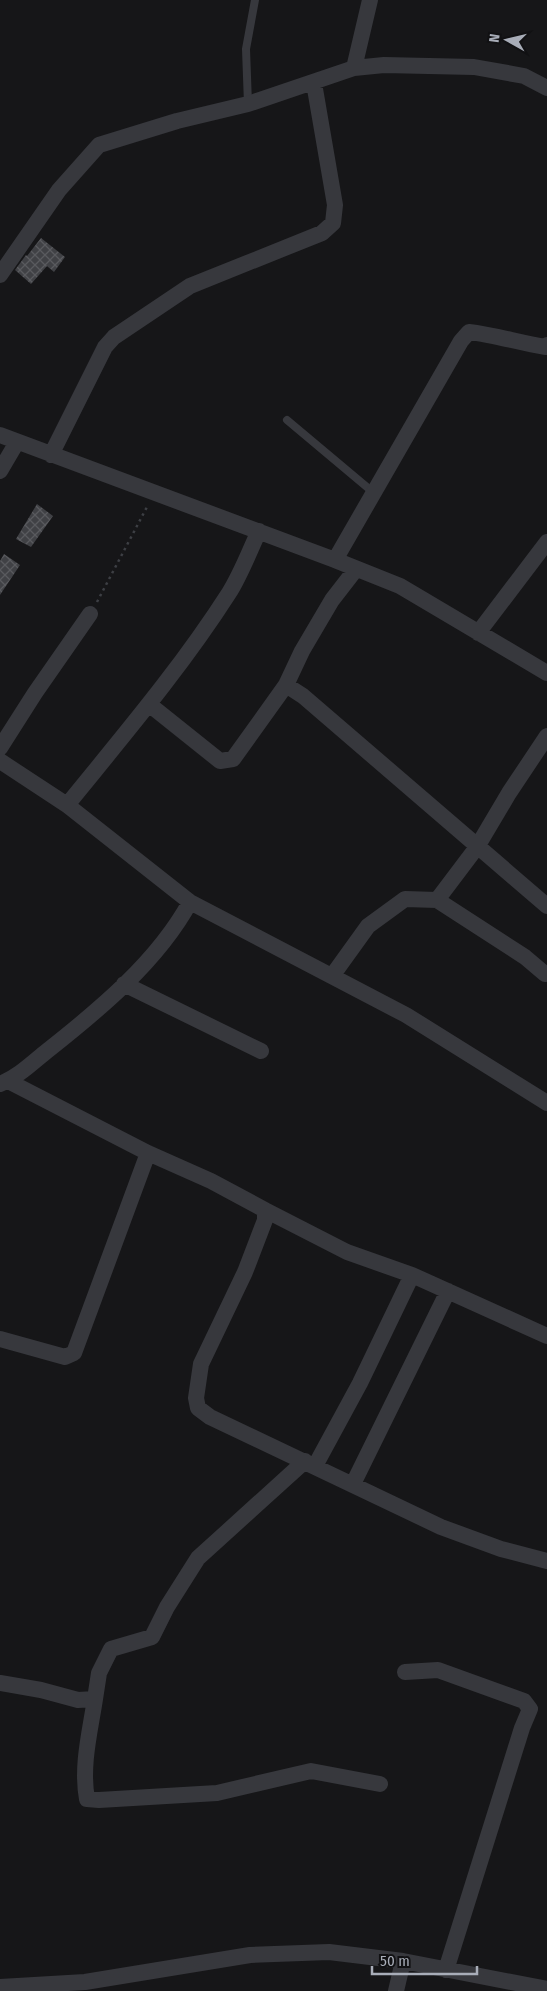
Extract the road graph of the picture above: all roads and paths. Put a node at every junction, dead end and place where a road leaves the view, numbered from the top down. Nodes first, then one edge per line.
1 (255, 0) edge
2 (370, 0) edge
3 (354, 68) junction
4 (314, 83) junction
5 (547, 88) edge
6 (248, 104) junction
7 (0, 274) edge
8 (547, 345) edge
9 (287, 420) dead end
10 (0, 435) edge
11 (17, 442) junction
12 (51, 454) junction
13 (0, 471) edge
14 (154, 493) junction
15 (374, 493) junction
16 (259, 532) junction
17 (547, 542) edge
18 (335, 560) junction
19 (356, 569) junction
20 (90, 614) joint
21 (478, 633) junction
22 (547, 673) edge
23 (286, 684) junction
24 (150, 705) junction
25 (547, 736) edge
26 (0, 748) edge
27 (0, 761) edge
28 (68, 805) junction
29 (477, 847) junction
30 (437, 900) junction
31 (190, 902) junction
32 (547, 906) edge
33 (546, 974) dead end
34 (332, 976) junction
35 (124, 984) junction
36 (261, 1051) dead end
37 (4, 1082) edge
38 (547, 1104) edge
39 (148, 1153) junction
40 (265, 1210) junction
41 (412, 1275) junction
42 (448, 1291) junction
43 (547, 1336) edge
44 (0, 1339) edge
45 (310, 1463) junction
46 (354, 1484) junction
47 (547, 1561) edge
48 (405, 1672) dead end
49 (0, 1683) edge
50 (96, 1699) junction
51 (380, 1784) dead end
52 (403, 1961) junction
53 (446, 1970) junction
54 (84, 1987) edge
55 (0, 1988) edge
56 (547, 1989) edge
57 (396, 1991) edge

1 - 6 lane
2 - 3 street
3 - 4 street
3 - 5 street
4 - 6 street
4 - 12 street
6 - 7 street
8 - 15 street
9 - 15 lane
10 - 11 street
11 - 12 street
11 - 13 street
12 - 14 street
14 - 16 street
14 - 20 path
15 - 18 street
16 - 18 street
16 - 24 street
17 - 21 street
18 - 19 street
19 - 21 street
19 - 23 street
20 - 26 street
21 - 22 street
23 - 24 street
23 - 29 street
24 - 28 street
25 - 29 street
27 - 28 street
28 - 31 street
29 - 30 street
29 - 32 street
30 - 33 street
30 - 34 street
31 - 34 street
31 - 35 street
34 - 38 street
35 - 36 street
35 - 37 street
37 - 39 street
39 - 40 street
39 - 44 street
40 - 41 street
40 - 45 street
41 - 42 street
41 - 45 street
42 - 43 street
42 - 46 street
45 - 46 street
45 - 50 street
46 - 47 street
48 - 53 street
49 - 50 street
50 - 51 street
52 - 53 street
52 - 54 street
52 - 57 street
53 - 56 street
54 - 55 street

